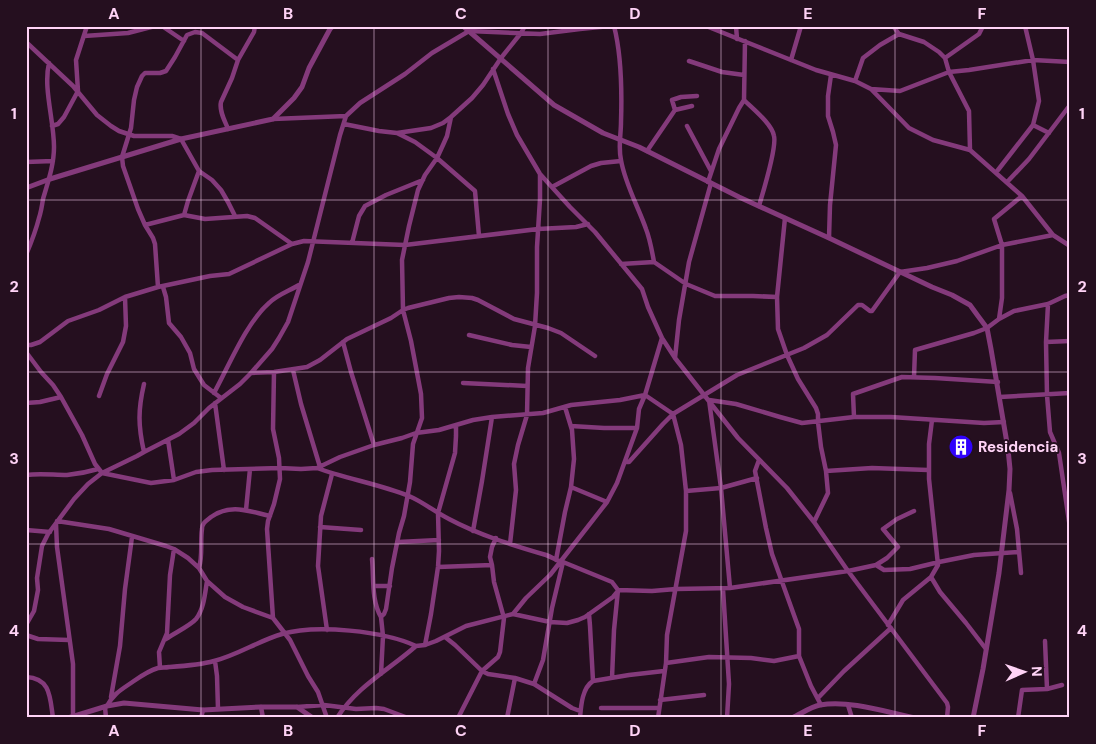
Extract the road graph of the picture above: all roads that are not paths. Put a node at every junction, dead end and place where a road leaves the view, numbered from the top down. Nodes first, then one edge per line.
1 (87, 26) edge
2 (155, 26) edge
3 (162, 26) edge
4 (255, 26) edge
5 (333, 26) edge
6 (463, 26) edge
7 (525, 26) edge
8 (610, 26) edge
9 (614, 26) edge
10 (706, 26) edge
11 (736, 26) edge
12 (800, 26) edge
13 (893, 26) edge
14 (984, 26) edge
15 (1025, 26) edge
16 (469, 31) junction
17 (521, 33) junction
18 (899, 34) junction
19 (84, 36) junction
20 (738, 39) junction
21 (184, 41) junction
22 (745, 41) junction
23 (26, 42) edge
24 (501, 58) junction
25 (945, 58) junction
26 (238, 60) junction
27 (791, 60) junction
28 (1033, 60) junction
29 (689, 61) dead end
30 (1070, 62) edge
31 (49, 63) junction
32 (493, 69) junction
33 (948, 72) junction
34 (744, 75) junction
35 (831, 75) junction
36 (855, 81) junction
37 (871, 89) junction
38 (78, 91) junction
39 (697, 96) dead end
40 (744, 100) junction
41 (1070, 105) edge
42 (692, 106) dead end
43 (675, 110) junction
44 (346, 116) junction
45 (451, 117) junction
46 (274, 119) junction
47 (344, 124) junction
48 (1033, 125) junction
49 (52, 126) junction
50 (687, 126) dead end
51 (228, 129) junction
52 (397, 133) junction
53 (1049, 133) junction
54 (130, 135) junction
55 (153, 136) junction
56 (181, 139) junction
57 (620, 140) junction
58 (154, 148) junction
59 (970, 150) junction
60 (647, 151) junction
61 (122, 158) junction
62 (437, 158) junction
63 (53, 161) junction
64 (621, 161) junction
65 (26, 162) edge
66 (998, 170) dead end
67 (199, 171) junction
68 (711, 171) junction
69 (540, 174) junction
70 (50, 179) junction
71 (423, 180) junction
72 (1009, 180) dead end
73 (710, 182) junction
74 (552, 187) junction
75 (26, 188) edge
76 (1022, 196) junction
77 (759, 206) junction
78 (184, 215) junction
79 (235, 216) junction
80 (785, 218) junction
81 (588, 224) junction
82 (145, 225) junction
83 (538, 229) junction
84 (1054, 235) junction
85 (478, 236) junction
86 (829, 238) junction
87 (312, 241) junction
88 (352, 243) junction
89 (292, 244) junction
90 (405, 245) junction
91 (1002, 245) junction
92 (1070, 246) edge
93 (26, 254) edge
94 (654, 262) junction
95 (621, 264) junction
96 (900, 272) junction
97 (686, 284) junction
98 (299, 285) junction
99 (161, 287) junction
100 (1070, 295) edge
101 (124, 297) junction
102 (777, 297) junction
103 (1048, 304) junction
104 (403, 310) junction
105 (999, 318) junction
106 (535, 326) junction
107 (987, 328) junction
108 (470, 335) dead end
109 (662, 338) junction
110 (1070, 341) edge
111 (343, 342) junction
112 (1046, 342) junction
113 (26, 345) edge
114 (531, 347) junction
115 (26, 352) edge
116 (787, 355) junction
117 (595, 356) dead end
118 (675, 358) junction
119 (293, 370) junction
120 (274, 372) junction
121 (251, 373) junction
122 (914, 377) junction
123 (463, 382) dead end
124 (998, 382) junction
125 (144, 384) dead end
126 (527, 386) junction
127 (214, 393) junction
128 (1070, 393) edge
129 (645, 395) junction
130 (705, 395) junction
131 (1047, 395) junction
132 (98, 396) dead end
133 (61, 397) junction
134 (1000, 397) junction
135 (221, 398) junction
136 (709, 400) junction
137 (26, 403) edge
138 (215, 403) junction
139 (565, 407) junction
140 (527, 414) junction
141 (673, 414) junction
142 (492, 417) junction
143 (854, 417) junction
144 (932, 420) junction
145 (818, 422) junction
146 (1004, 422) junction
147 (456, 426) junction
148 (571, 426) junction
149 (637, 428) junction
150 (416, 433) junction
151 (168, 440) junction
152 (374, 445) junction
153 (144, 452) junction
154 (759, 460) junction
155 (625, 462) junction
156 (318, 467) junction
157 (280, 468) junction
158 (250, 469) junction
159 (224, 470) junction
160 (928, 470) junction
161 (100, 471) junction
162 (826, 471) junction
163 (332, 474) junction
164 (26, 475) edge
165 (756, 478) junction
166 (174, 480) junction
167 (571, 487) junction
168 (721, 488) junction
169 (1009, 490) junction
170 (686, 492) junction
171 (408, 496) junction
172 (607, 502) junction
173 (246, 510) junction
174 (914, 511) dead end
175 (438, 513) junction
176 (270, 516) junction
177 (57, 522) junction
178 (814, 522) junction
179 (320, 526) junction
180 (1070, 528) edge
181 (26, 530) edge
182 (361, 530) dead end
183 (473, 531) junction
184 (50, 532) junction
185 (132, 537) junction
186 (496, 538) junction
187 (438, 540) junction
188 (398, 542) junction
189 (510, 544) junction
190 (174, 549) junction
191 (1019, 552) junction
192 (1001, 553) junction
193 (372, 559) dead end
194 (560, 561) junction
195 (939, 562) junction
196 (492, 565) junction
197 (876, 565) junction
198 (438, 567) junction
199 (199, 568) junction
200 (848, 571) junction
201 (1021, 573) dead end
202 (931, 577) junction
203 (207, 581) junction
204 (782, 581) junction
205 (374, 586) junction
206 (390, 586) junction
207 (723, 588) junction
208 (730, 588) junction
209 (676, 589) junction
210 (618, 590) junction
211 (513, 614) junction
212 (588, 614) junction
213 (380, 617) junction
214 (273, 618) junction
215 (504, 618) junction
216 (550, 622) junction
217 (26, 625) edge
218 (890, 626) junction
219 (327, 630) junction
220 (285, 633) junction
221 (26, 635) edge
222 (383, 636) junction
223 (445, 637) junction
224 (69, 640) junction
225 (164, 640) junction
226 (1045, 641) dead end
227 (425, 645) junction
228 (416, 646) junction
229 (986, 649) junction
230 (799, 656) junction
231 (727, 658) junction
232 (214, 661) junction
233 (666, 663) junction
234 (160, 668) junction
235 (482, 671) junction
236 (664, 671) junction
237 (381, 674) junction
238 (26, 677) edge
239 (514, 678) junction
240 (612, 678) junction
241 (593, 682) junction
242 (534, 684) junction
243 (1062, 685) dead end
244 (1047, 689) junction
245 (704, 695) dead end
246 (111, 697) junction
247 (818, 698) junction
248 (660, 700) junction
249 (821, 705) junction
250 (848, 705) junction
251 (106, 706) junction
252 (322, 706) junction
253 (261, 707) junction
254 (297, 707) junction
255 (343, 708) junction
256 (601, 708) dead end
257 (659, 708) junction
258 (218, 709) junction
259 (203, 710) junction
260 (580, 711) junction
261 (803, 715) edge
262 (83, 716) edge
263 (71, 717) edge
264 (53, 718) edge
265 (106, 718) edge
266 (201, 718) edge
267 (262, 718) edge
268 (313, 718) edge
269 (327, 718) edge
270 (337, 718) edge
271 (408, 718) edge
272 (458, 718) edge
273 (507, 718) edge
274 (580, 718) edge
275 (658, 718) edge
276 (727, 718) edge
277 (792, 718) edge
278 (852, 718) edge
279 (915, 718) edge
280 (947, 718) edge
281 (973, 718) edge
282 (1018, 718) edge

1 - 19 street
2 - 19 street
3 - 21 street
4 - 26 street
5 - 46 street
6 - 16 street
7 - 17 street
8 - 17 street
9 - 57 street
10 - 20 street
11 - 20 street
12 - 27 street
13 - 18 street
14 - 25 street
15 - 28 street
16 - 17 street
16 - 24 street
16 - 44 street
17 - 24 street
18 - 25 street
18 - 36 street
19 - 38 street
20 - 22 street
21 - 26 street
21 - 54 street
22 - 27 street
22 - 34 street
23 - 31 street
24 - 32 street
24 - 57 street
25 - 33 street
26 - 51 street
27 - 35 street
28 - 30 street
28 - 33 street
28 - 48 street
29 - 34 street
31 - 38 street
31 - 49 street
32 - 45 street
32 - 69 street
33 - 37 street
33 - 59 street
34 - 40 street
35 - 36 street
35 - 86 street
36 - 37 street
37 - 59 street
38 - 49 street
38 - 54 street
39 - 43 street
40 - 68 street
40 - 77 street
41 - 53 street
42 - 43 street
43 - 60 street
44 - 46 street
44 - 47 street
45 - 52 street
45 - 62 street
46 - 51 street
47 - 52 street
47 - 87 street
48 - 53 street
48 - 66 street
49 - 63 street
50 - 68 street
51 - 56 street
52 - 62 street
53 - 72 street
54 - 55 street
54 - 61 street
55 - 56 street
55 - 58 street
56 - 58 street
56 - 67 street
57 - 60 street
57 - 64 street
58 - 61 street
59 - 76 street
60 - 73 street
61 - 70 street
61 - 82 street
62 - 71 street
62 - 85 street
63 - 65 street
63 - 70 street
64 - 74 street
64 - 94 street
67 - 78 street
67 - 79 street
68 - 73 street
69 - 74 street
69 - 83 street
70 - 75 street
70 - 93 street
71 - 88 street
71 - 90 street
73 - 77 street
73 - 97 street
74 - 81 street
76 - 84 street
76 - 91 street
77 - 80 street
78 - 79 street
78 - 82 street
79 - 89 street
80 - 86 street
80 - 102 street
81 - 83 street
81 - 95 street
82 - 99 street
83 - 85 street
83 - 106 street
84 - 91 street
84 - 92 street
85 - 90 street
86 - 96 street
87 - 88 street
87 - 89 street
87 - 98 street
88 - 90 street
89 - 99 street
90 - 104 street
91 - 96 street
91 - 105 street
94 - 95 street
94 - 97 street
95 - 109 street
96 - 107 street
96 - 116 street
97 - 102 street
97 - 118 street
98 - 121 street
98 - 127 street
99 - 101 street
99 - 127 street
100 - 103 street
101 - 113 street
101 - 132 street
102 - 116 street
103 - 105 street
103 - 112 street
104 - 106 street
104 - 111 street
104 - 150 street
105 - 107 street
106 - 114 street
106 - 117 street
107 - 122 street
107 - 124 street
108 - 114 street
109 - 118 street
109 - 129 street
110 - 112 street
111 - 119 street
111 - 152 street
112 - 131 street
114 - 126 street
115 - 133 street
116 - 130 street
116 - 145 street
118 - 130 street
119 - 120 street
119 - 156 street
120 - 121 street
120 - 157 street
121 - 135 street
122 - 124 street
122 - 143 street
123 - 126 street
124 - 134 street
125 - 153 street
126 - 140 street
127 - 135 street
128 - 131 street
129 - 139 street
129 - 141 street
129 - 149 street
130 - 136 street
130 - 141 street
131 - 134 street
131 - 180 street
133 - 137 street
133 - 161 street
134 - 146 street
135 - 138 street
136 - 145 street
136 - 154 street
136 - 168 street
138 - 151 street
138 - 159 street
139 - 140 street
139 - 148 street
140 - 142 street
140 - 189 street
141 - 155 street
141 - 170 street
142 - 147 street
142 - 183 street
143 - 144 street
143 - 145 street
144 - 146 street
144 - 160 street
145 - 162 street
146 - 169 street
147 - 150 street
147 - 175 street
148 - 149 street
148 - 167 street
149 - 155 street
150 - 152 street
150 - 171 street
151 - 153 street
151 - 166 street
152 - 156 street
153 - 161 street
154 - 165 street
154 - 178 street
155 - 172 street
156 - 157 street
156 - 163 street
157 - 158 street
157 - 176 street
158 - 159 street
158 - 173 street
159 - 166 street
160 - 162 street
160 - 195 street
161 - 164 street
161 - 166 street
161 - 177 street
162 - 178 street
163 - 171 street
163 - 179 street
165 - 168 street
165 - 204 street
167 - 172 street
167 - 194 street
168 - 170 street
168 - 208 street
169 - 191 street
169 - 192 street
170 - 209 street
171 - 175 street
171 - 188 street
172 - 194 street
173 - 176 street
173 - 199 street
174 - 197 street
175 - 183 street
175 - 187 street
176 - 214 street
177 - 184 street
177 - 185 street
177 - 224 street
178 - 200 street
179 - 182 street
179 - 219 street
181 - 184 street
183 - 186 street
184 - 217 street
185 - 190 street
185 - 246 street
186 - 189 street
186 - 196 street
187 - 188 street
187 - 198 street
188 - 206 street
189 - 194 street
190 - 199 street
190 - 225 street
191 - 192 street
191 - 201 street
192 - 195 street
192 - 229 street
193 - 205 street
194 - 210 street
194 - 211 street
194 - 216 street
195 - 197 street
195 - 202 street
196 - 198 street
196 - 215 street
197 - 200 street
198 - 227 street
199 - 203 street
200 - 204 street
200 - 218 street
202 - 218 street
202 - 229 street
203 - 214 street
203 - 225 street
204 - 208 street
204 - 230 street
205 - 206 street
205 - 213 street
206 - 213 street
207 - 208 street
207 - 209 street
207 - 231 street
209 - 210 street
209 - 233 street
210 - 212 street
210 - 240 street
211 - 215 street
211 - 216 street
212 - 216 street
212 - 241 street
213 - 222 street
214 - 220 street
215 - 223 street
215 - 235 street
216 - 242 street
218 - 247 street
218 - 280 street
219 - 220 street
219 - 222 street
220 - 232 street
220 - 252 street
221 - 224 street
222 - 228 street
222 - 237 street
223 - 227 street
223 - 235 street
224 - 263 street
225 - 234 street
226 - 244 street
227 - 228 street
228 - 237 street
229 - 281 street
230 - 231 street
230 - 247 street
231 - 233 street
231 - 276 street
232 - 234 street
232 - 258 street
233 - 236 street
234 - 246 street
235 - 239 street
235 - 272 street
236 - 240 street
236 - 248 street
237 - 255 street
238 - 264 street
239 - 242 street
239 - 273 street
240 - 241 street
241 - 260 street
242 - 260 street
243 - 244 street
244 - 282 street
245 - 248 street
246 - 251 street
247 - 249 street
248 - 257 street
249 - 250 street
249 - 261 street
250 - 278 street
250 - 279 street
251 - 259 street
251 - 262 street
251 - 265 street
252 - 254 street
252 - 255 street
252 - 269 street
253 - 254 street
253 - 258 street
253 - 267 street
254 - 268 street
255 - 270 street
255 - 271 street
256 - 257 street
257 - 275 street
258 - 259 street
259 - 266 street
260 - 274 street
261 - 277 street
262 - 263 street

